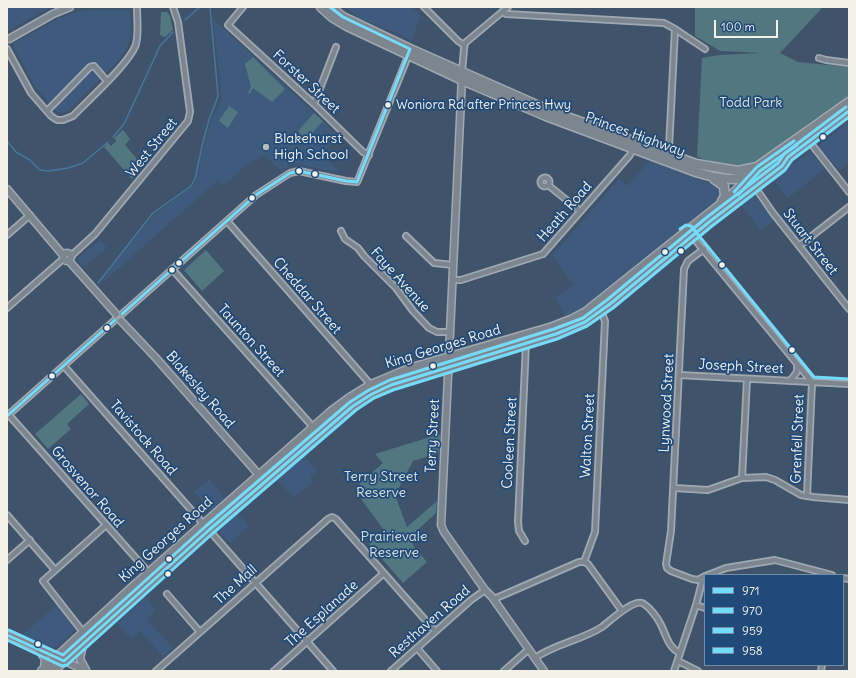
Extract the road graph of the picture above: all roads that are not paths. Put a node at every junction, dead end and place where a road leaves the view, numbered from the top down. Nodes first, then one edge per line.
1 (70, 7) edge
2 (137, 7) edge
3 (173, 7) edge
4 (243, 7) edge
5 (321, 7) edge
6 (330, 7) edge
7 (424, 7) edge
8 (508, 7) edge
9 (502, 12) junction
10 (675, 29) junction
11 (8, 41) edge
12 (464, 45) junction
13 (336, 47) dead end
14 (7, 49) edge
15 (705, 49) dead end
16 (409, 52) junction
17 (819, 58) dead end
18 (849, 63) edge
19 (462, 76) junction
20 (107, 81) junction
21 (849, 102) edge
22 (314, 104) junction
23 (47, 111) junction
24 (849, 111) edge
25 (809, 141) junction
26 (634, 146) junction
27 (369, 155) junction
28 (668, 155) junction
29 (788, 157) junction
30 (756, 167) junction
31 (741, 171) junction
32 (709, 176) junction
33 (747, 178) junction
34 (548, 185) dead end
35 (755, 187) junction
36 (7, 190) edge
37 (849, 192) edge
38 (718, 206) junction
39 (849, 207) edge
40 (580, 211) junction
41 (30, 215) junction
42 (227, 221) junction
43 (341, 231) dead end
44 (690, 233) junction
45 (7, 235) edge
46 (406, 236) dead end
47 (799, 246) junction
48 (704, 250) junction
49 (66, 258) junction
50 (453, 265) junction
51 (172, 269) junction
52 (452, 280) junction
53 (7, 308) edge
54 (849, 309) edge
55 (601, 311) junction
56 (119, 317) junction
57 (450, 332) junction
58 (526, 343) junction
59 (449, 358) junction
60 (797, 365) junction
61 (64, 366) junction
62 (449, 367) junction
63 (679, 375) junction
64 (747, 379) junction
65 (790, 381) junction
66 (812, 382) junction
67 (849, 384) edge
68 (371, 385) junction
69 (8, 415) edge
70 (313, 427) junction
71 (283, 465) junction
72 (259, 475) junction
73 (742, 478) junction
74 (674, 488) junction
75 (254, 491) junction
76 (807, 496) junction
77 (849, 500) edge
78 (7, 515) edge
79 (106, 526) junction
80 (206, 528) junction
81 (30, 540) junction
82 (524, 541) dead end
83 (7, 560) edge
84 (584, 562) junction
85 (55, 570) junction
86 (149, 573) junction
87 (384, 573) junction
88 (711, 574) edge
89 (828, 574) edge
90 (703, 578) edge
91 (256, 583) junction
92 (485, 590) junction
93 (167, 594) dead end
94 (494, 599) junction
95 (696, 605) junction
96 (704, 608) edge
97 (622, 611) junction
98 (435, 631) junction
99 (84, 632) junction
100 (200, 632) junction
101 (7, 635) edge
102 (307, 642) junction
103 (83, 644) junction
104 (37, 648) junction
105 (416, 648) junction
106 (528, 649) junction
107 (680, 653) junction
108 (56, 657) junction
109 (535, 658) junction
110 (64, 660) junction
111 (678, 661) junction
112 (43, 670) edge
113 (53, 671) edge
114 (86, 671) edge
115 (156, 671) edge
116 (274, 671) edge
117 (333, 671) edge
118 (390, 671) edge
119 (437, 671) edge
120 (504, 671) edge
121 (544, 671) edge
122 (674, 671) edge
123 (698, 671) edge

1 - 11 street
2 - 20 street
3 - 49 street, West Street
4 - 22 street, Forster Street
5 - 16 highway, Princes Highway
6 - 16 highway, Princes Highway
7 - 12 street
8 - 9 street
9 - 10 street
9 - 12 street
10 - 15 street
10 - 28 street
12 - 19 street
13 - 22 street
14 - 23 street
16 - 19 highway, Princes Highway
16 - 27 street
17 - 18 street
19 - 26 highway, Princes Highway
19 - 50 street, Terry Street
20 - 23 street
20 - 23 street
21 - 30 highway, Princes Highway
22 - 27 street, Forster Street
24 - 25 highway, Princes Highway
25 - 29 highway, Princes Highway
25 - 37 street
26 - 28 highway, Princes Highway
26 - 32 highway, Princes Highway
26 - 40 street, Heath Road
27 - 42 street
28 - 31 highway, Princes Highway
29 - 33 highway, Princes Highway
29 - 35 highway, King Georges Road
30 - 31 highway, Princes Highway
30 - 33 highway, King Georges Road
31 - 33 highway
32 - 33 highway, Princes Highway
32 - 38 highway
33 - 35 highway
33 - 38 highway, King Georges Road
34 - 40 street
35 - 44 highway, King Georges Road
35 - 47 street, Stuart Street
36 - 41 street, Blakesley Road
38 - 44 highway, King Georges Road
39 - 47 street
40 - 52 street, Heath Road
41 - 45 street
41 - 49 street, Blakesley Road
42 - 51 street
42 - 68 street, Cheddar Street
43 - 57 street, Faye Avenue
44 - 48 street
44 - 55 highway, King Georges Road
44 - 59 highway, King Georges Road
46 - 50 street
47 - 54 street, Stuart Street
48 - 60 street
48 - 63 street, Lynwood Street
49 - 53 street, West Street
49 - 56 street, Blakesley Road
50 - 52 street, Terry Street
51 - 56 street
51 - 70 street, Taunton Street
52 - 57 street, Terry Street
55 - 58 highway, King Georges Road
55 - 84 street, Walton Street
56 - 61 street
56 - 72 street, Blakesley Road
57 - 59 street, Terry Street
58 - 62 highway, King Georges Road
58 - 82 street, Cooleen Street
59 - 62 street, Terry Street
59 - 68 highway, King Georges Road
60 - 65 street
60 - 66 street
61 - 69 street
61 - 80 street, Tavistock Road
62 - 71 highway, King Georges Road
62 - 92 street, Terry Street
63 - 64 street, Joseph Street
63 - 74 street, Lynwood Street
64 - 65 street, Joseph Street
64 - 73 street
65 - 66 street, Joseph Street
66 - 67 street, Joseph Street
66 - 76 street, Grenfell Street
68 - 70 highway, King Georges Road
69 - 79 street, Grosvenor Road
70 - 72 highway, King Georges Road
71 - 72 highway
71 - 75 highway, King Georges Road
72 - 75 highway
72 - 80 highway, King Georges Road
73 - 74 street
73 - 76 street
74 - 90 street, Lynwood Street
75 - 80 highway, King Georges Road
76 - 77 street
78 - 81 street
79 - 85 street
79 - 86 street, Grosvenor Road
80 - 86 highway, King Georges Road
80 - 91 street, Tavistock Road
80 - 103 highway, King Georges Road
81 - 83 street
81 - 85 street
84 - 94 street
84 - 97 street
85 - 99 street
86 - 99 highway, King Georges Road
87 - 91 street, The Mall
87 - 98 street
87 - 102 street, The Esplanade
88 - 89 street
90 - 95 street
91 - 100 street, The Mall
91 - 102 street, Tavistock Road
92 - 94 street, Terry Street
92 - 98 street, Resthaven Road
93 - 100 street
94 - 106 street, Terry Street
95 - 96 street
95 - 107 street
97 - 107 street
97 - 109 street
98 - 105 street, Resthaven Road
99 - 108 highway, King Georges Road
100 - 115 street, The Mall
101 - 104 street
102 - 116 street, The Esplanade
102 - 117 street, Tavistock Road
103 - 110 highway, King Georges Road
103 - 114 street
104 - 108 street
104 - 112 street
105 - 118 street, Resthaven Road
105 - 119 street
106 - 109 street, Terry Street
106 - 120 street
107 - 111 street
108 - 110 street
108 - 112 highway, King Georges Road
109 - 121 street, Terry Street
110 - 113 highway, King Georges Road
110 - 114 street
111 - 122 street
111 - 123 street

